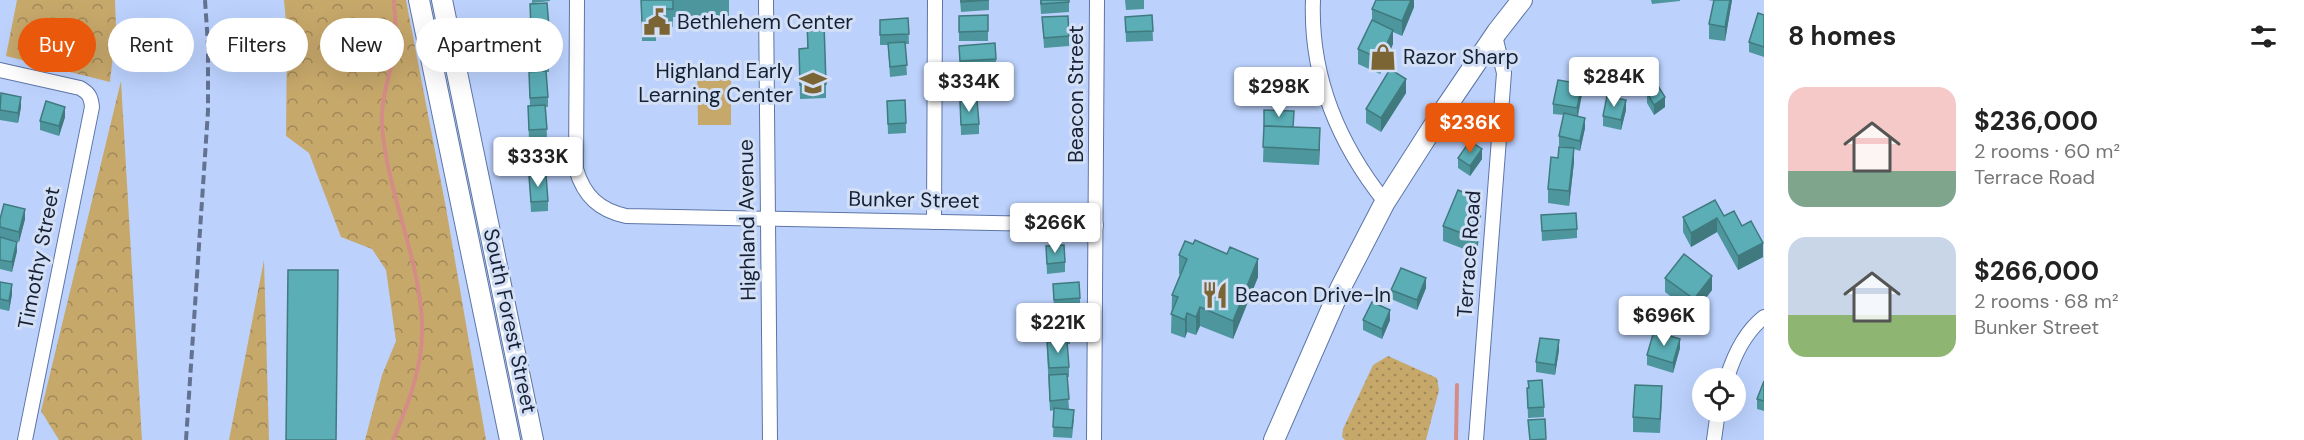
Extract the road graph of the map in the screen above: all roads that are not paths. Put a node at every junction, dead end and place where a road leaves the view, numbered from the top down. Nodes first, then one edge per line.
1 (419, 0) edge
2 (442, 0) edge
3 (577, 0) edge
4 (766, 0) edge
5 (935, 0) edge
6 (1097, 0) edge
7 (1313, 0) edge
8 (1522, 0) edge
9 (1495, 36) junction
10 (0, 70) edge
11 (1385, 202) junction
12 (768, 218) junction
13 (934, 222) junction
14 (1096, 225) junction
15 (1764, 317) edge
16 (1730, 368) edge
17 (1716, 422) edge
18 (25, 440) edge
19 (510, 440) edge
20 (533, 440) edge
21 (770, 440) edge
22 (1094, 440) edge
23 (1274, 440) edge
24 (1476, 440) edge
25 (1714, 440) edge

1 - 19 street, South Forest Street
2 - 20 street, South Forest Street
3 - 12 street, Bunker Street
4 - 12 street, Highland Avenue
5 - 13 street
6 - 14 street, Beacon Street
7 - 11 street
8 - 9 street
9 - 11 street
9 - 24 street, Terrace Road
10 - 18 street, Timothy Street
11 - 23 street
12 - 13 street, Bunker Street
12 - 21 street, Highland Avenue
13 - 14 street, Bunker Street
14 - 22 street, Beacon Street
15 - 16 street
17 - 25 street

